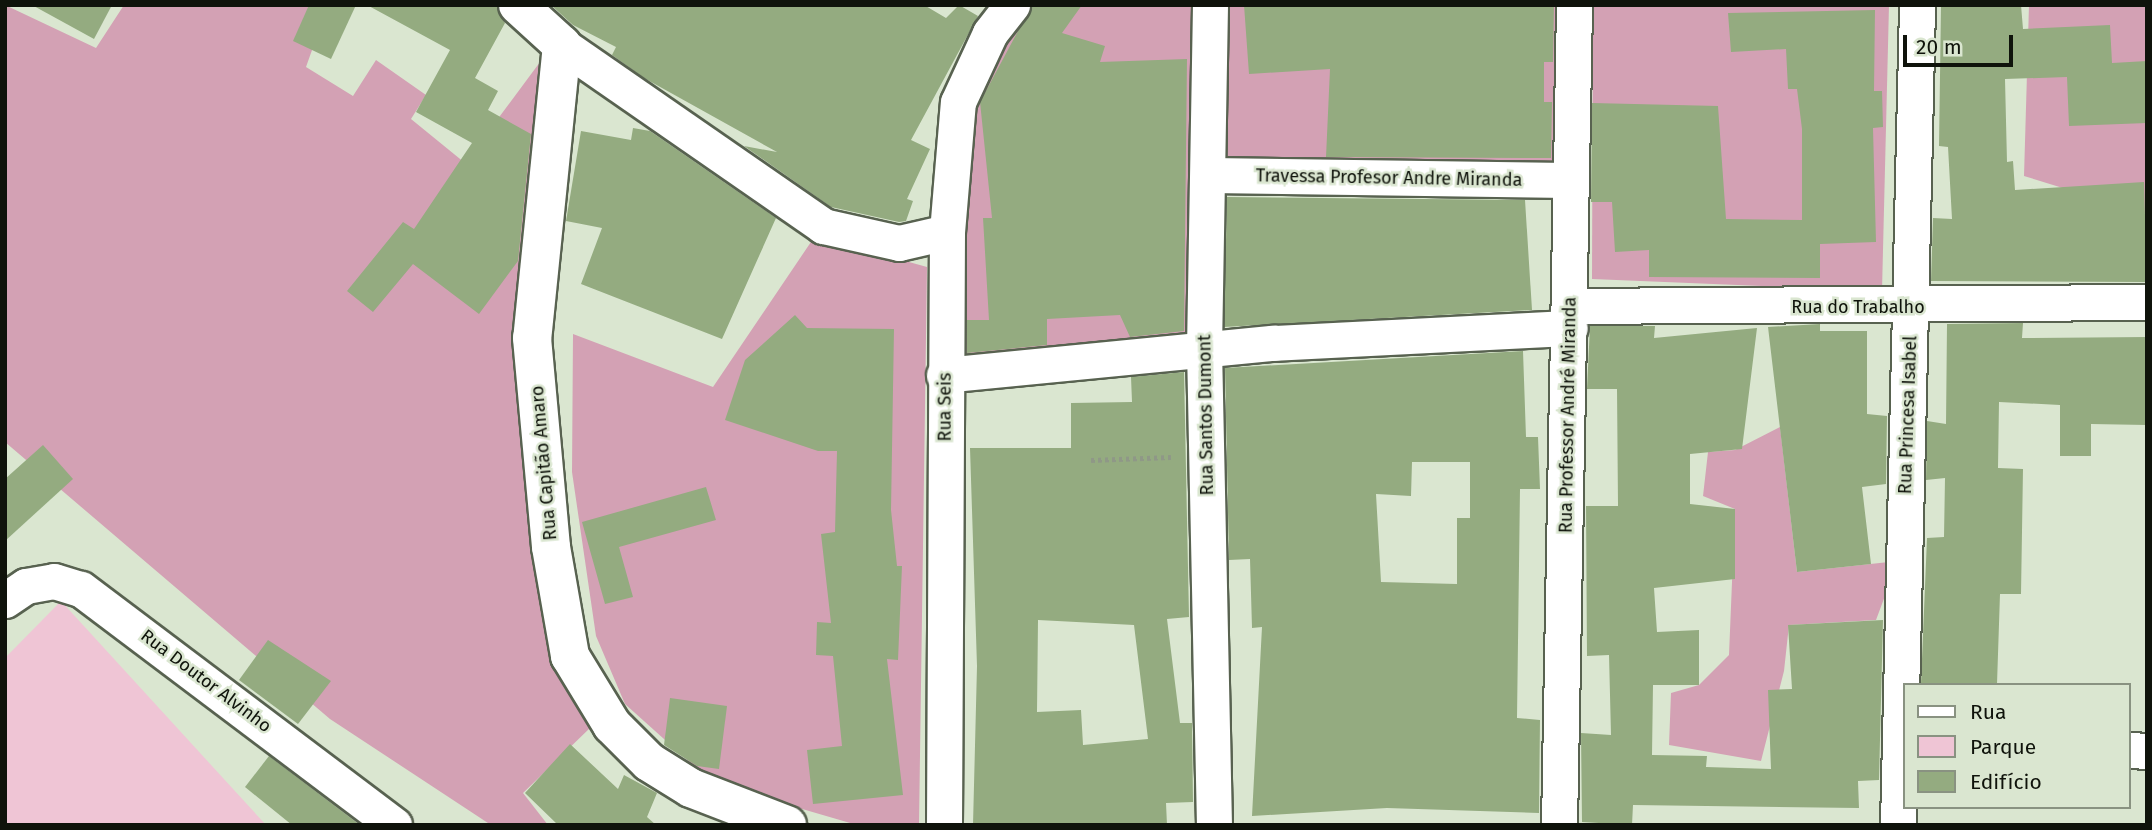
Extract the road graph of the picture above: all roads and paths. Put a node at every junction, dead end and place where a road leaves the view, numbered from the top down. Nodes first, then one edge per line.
1 (518, 5) edge
2 (1012, 5) edge
3 (1210, 5) edge
4 (1574, 5) edge
5 (1917, 5) edge
6 (562, 45) junction
7 (1210, 175) junction
8 (1568, 180) junction
9 (947, 232) junction
10 (2147, 302) edge
11 (1912, 308) junction
12 (1570, 317) junction
13 (1204, 348) junction
14 (944, 375) junction
15 (1207, 456) junction
16 (1091, 460) dead end
17 (5, 600) edge
18 (1901, 742) edge
19 (394, 825) edge
20 (787, 825) edge
21 (944, 825) edge
22 (1214, 825) edge
23 (1559, 825) edge
24 (1898, 825) edge

1 - 6 street
2 - 9 street, Rua Seis
3 - 7 street, Rua Santos Dumont
4 - 8 street, Rua Professor André Miranda
5 - 11 street, Rua Princesa Isabel
6 - 9 street
6 - 20 street, Rua Capitão Amaro
7 - 8 street, Travessa Profesor Andre Miranda
7 - 13 street, Rua Santos Dumont
8 - 12 street, Rua Professor André Miranda
9 - 14 street, Rua Seis
10 - 11 street, Rua do Trabalho
11 - 12 street, Rua do Trabalho
11 - 18 street, Rua Princesa Isabel
12 - 13 street, Rua do Trabalho
12 - 23 street, Rua Professor André Miranda
13 - 14 street, Rua do Trabalho
13 - 15 street, Rua Santos Dumont
14 - 21 street, Rua Seis
15 - 16 path
15 - 22 street, Rua Santos Dumont
17 - 19 street, Rua Doutor Alvinho
18 - 24 street, Rua Princesa Isabel

